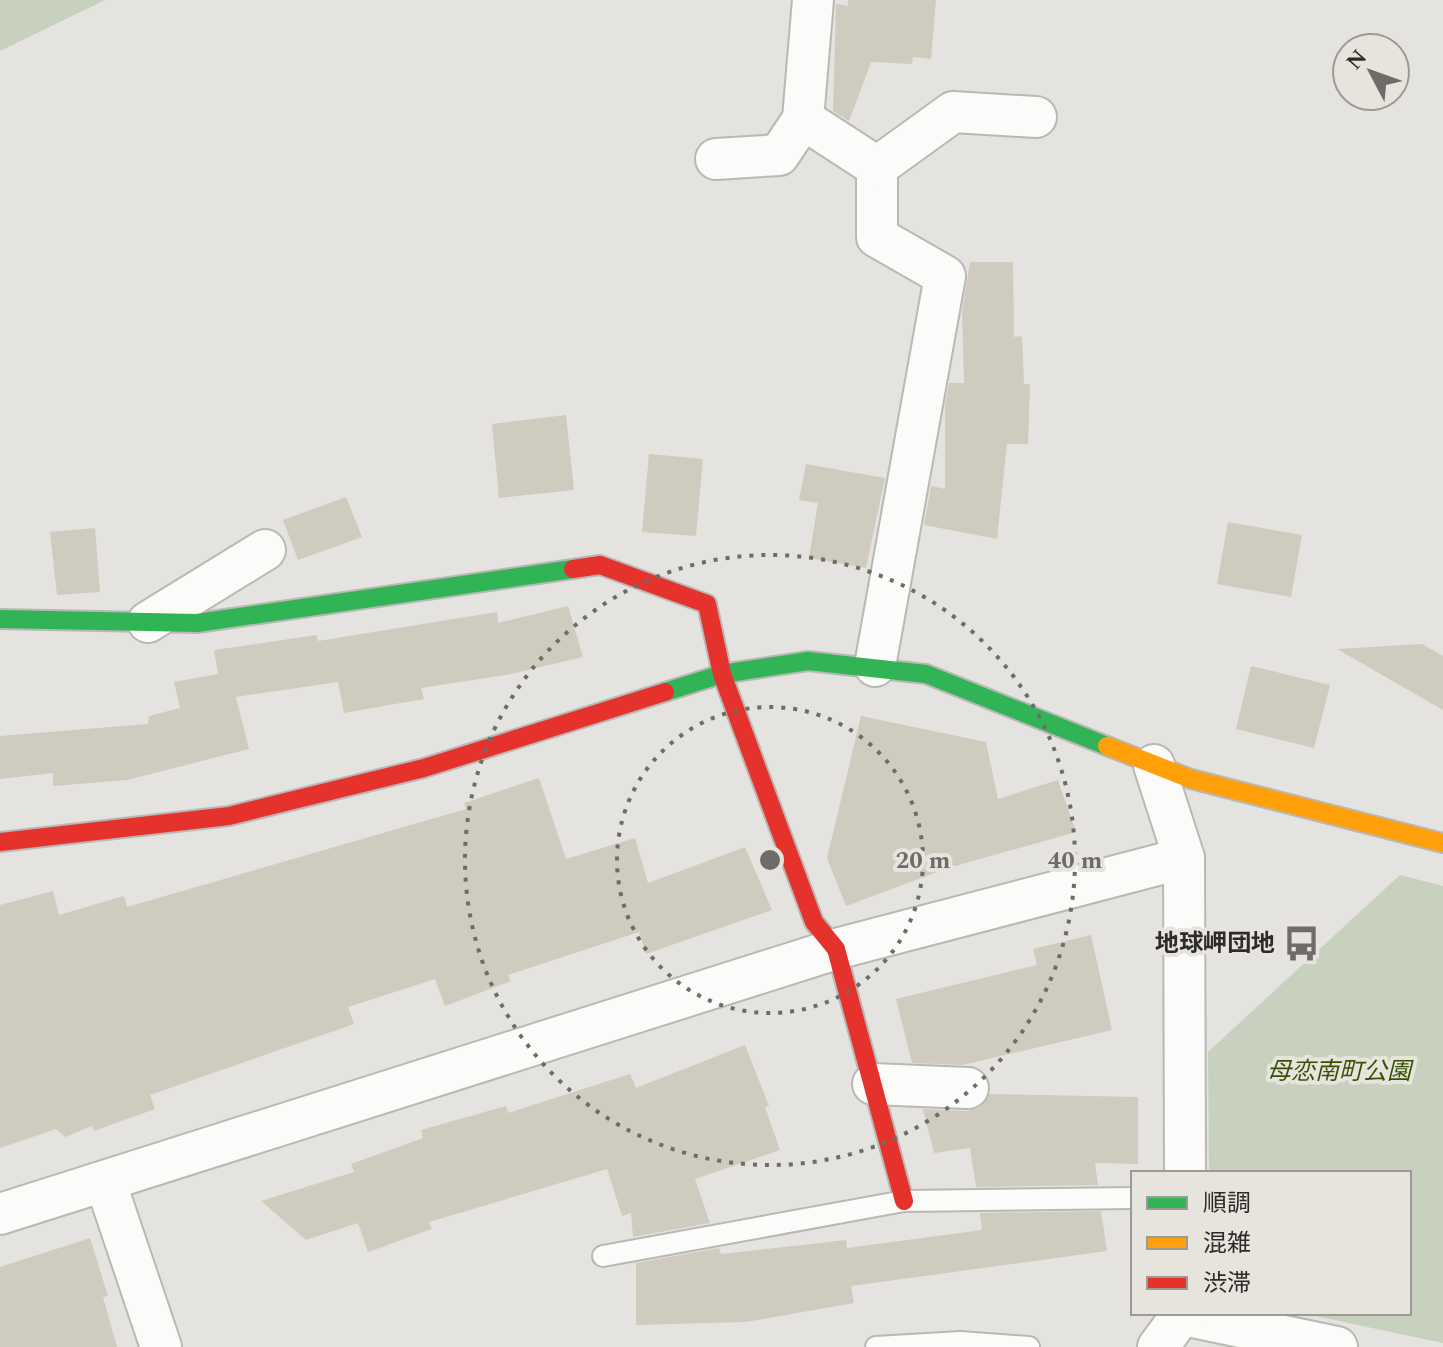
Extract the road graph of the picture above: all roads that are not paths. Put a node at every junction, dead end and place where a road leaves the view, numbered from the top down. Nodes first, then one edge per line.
1 (813, 0) edge
2 (1036, 117) dead end
3 (803, 119) junction
4 (716, 159) dead end
5 (877, 167) junction
6 (265, 550) dead end
7 (0, 619) edge
8 (148, 622) junction
9 (875, 666) junction
10 (722, 674) junction
11 (1154, 765) junction
12 (0, 842) edge
13 (1443, 843) edge
14 (1184, 858) junction
15 (836, 949) junction
16 (873, 1084) junction
17 (968, 1088) dead end
18 (1185, 1171) edge
19 (105, 1181) junction
20 (1131, 1198) edge
21 (904, 1201) junction
22 (0, 1214) edge
23 (603, 1256) dead end
24 (1182, 1315) edge
25 (1188, 1315) edge
26 (161, 1347) edge
27 (876, 1347) edge
28 (1029, 1347) edge
29 (1158, 1347) edge
30 (1337, 1347) edge

1 - 3 street
2 - 5 street
3 - 4 street
3 - 5 street
5 - 9 street
6 - 8 street
7 - 8 street
8 - 10 street
9 - 10 street
9 - 11 street
10 - 12 street
10 - 15 street
11 - 13 street
11 - 14 street
14 - 15 street
14 - 18 street
15 - 16 street
15 - 19 street
16 - 17 street
16 - 21 street
19 - 22 street
19 - 26 street
20 - 21 lane
21 - 23 lane
24 - 29 street
25 - 30 street
27 - 28 lane

